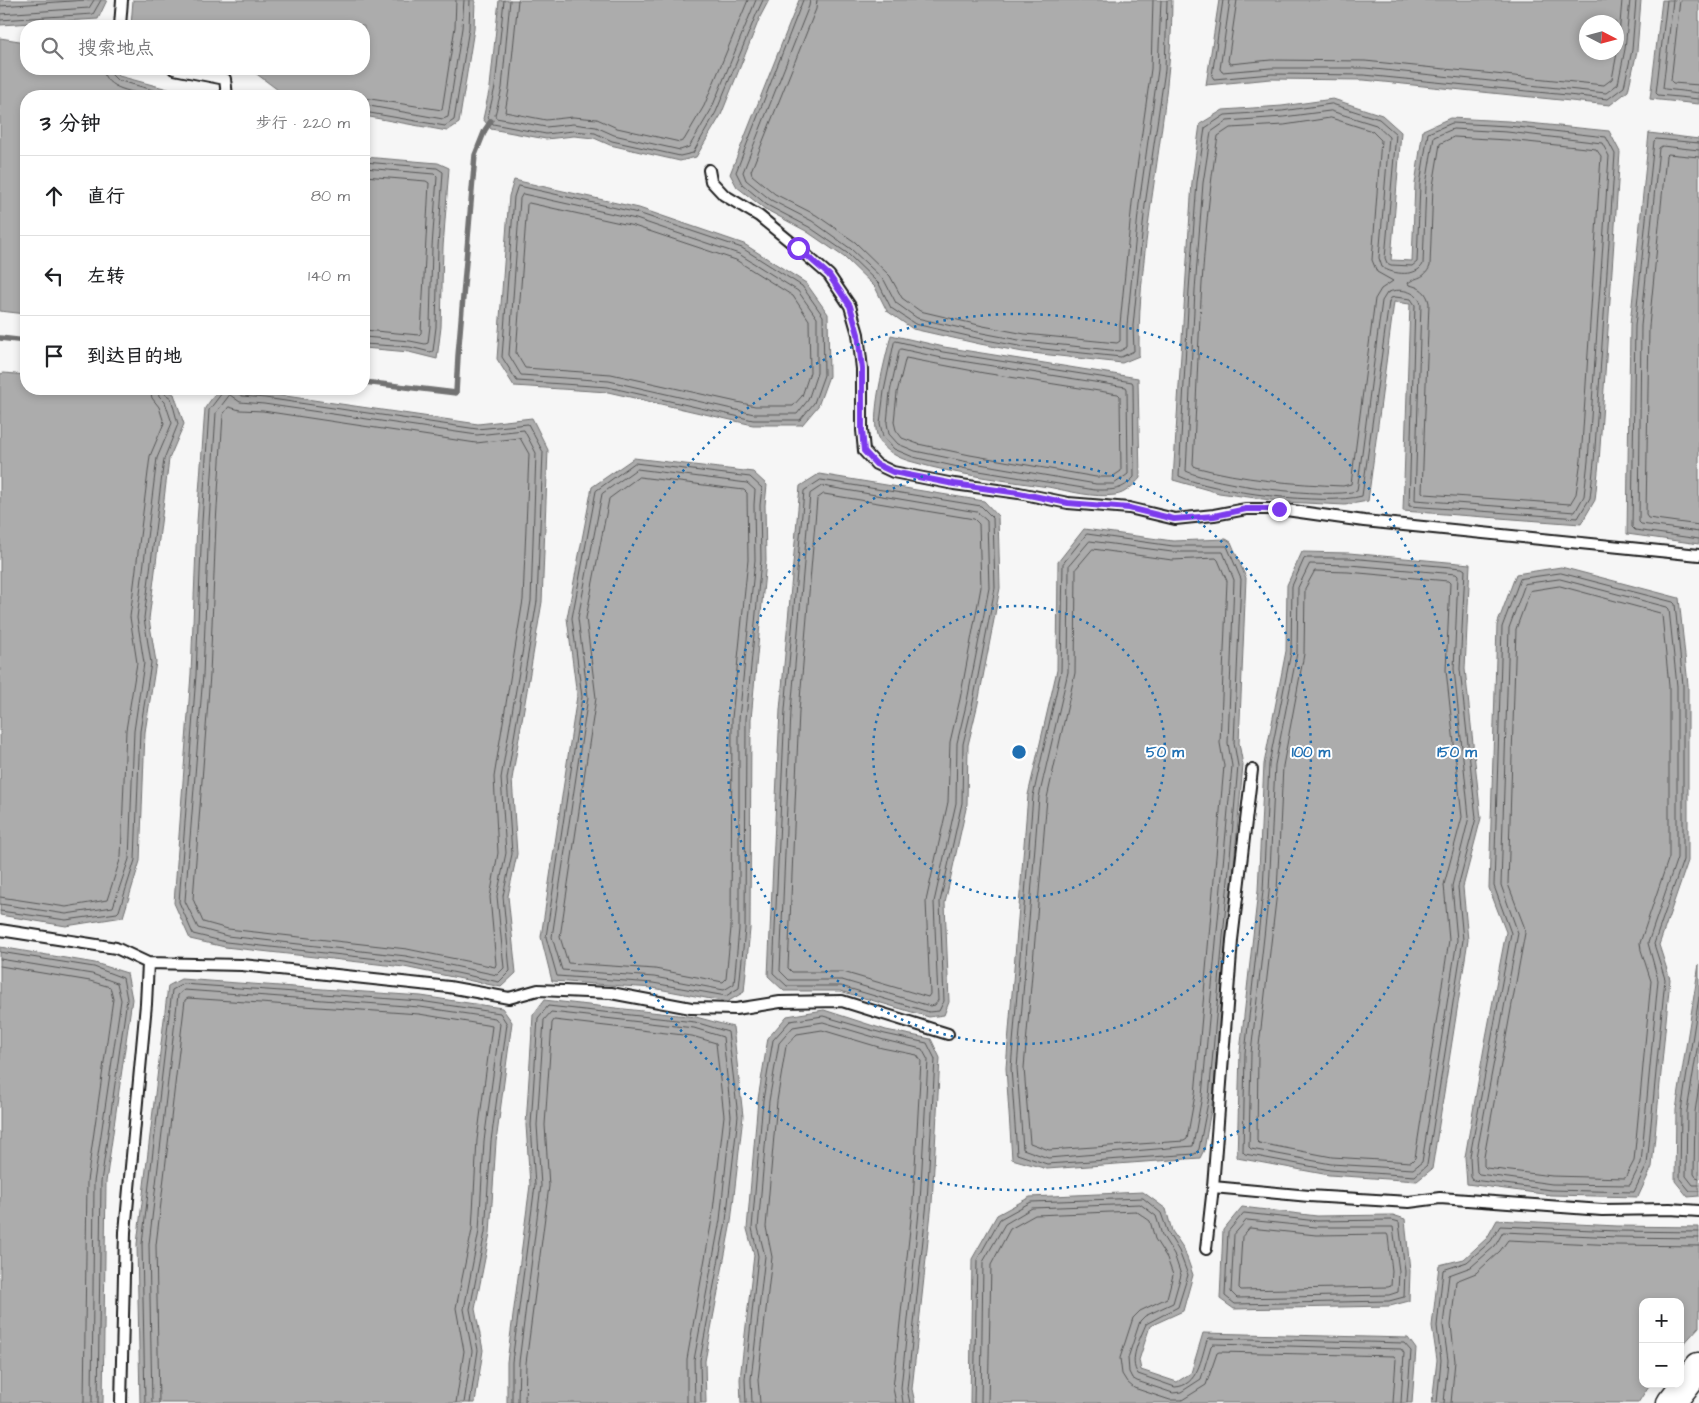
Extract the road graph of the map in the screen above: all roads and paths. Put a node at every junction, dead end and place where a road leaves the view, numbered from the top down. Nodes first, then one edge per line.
1 (122, 0) edge
2 (120, 20) edge
3 (205, 75) edge
4 (226, 90) edge
5 (709, 170) dead end
6 (1699, 555) edge
7 (1252, 770) dead end
8 (0, 930) edge
9 (148, 963) junction
10 (948, 1034) dead end
11 (1213, 1187) junction
12 (1699, 1211) edge
13 (1206, 1249) dead end
14 (1699, 1367) edge
15 (121, 1403) edge
16 (1671, 1403) edge

1 - 2 lane
3 - 4 lane
5 - 6 lane
7 - 11 lane
8 - 9 lane
9 - 10 lane
9 - 15 lane
11 - 12 lane
11 - 13 lane
14 - 16 main road

